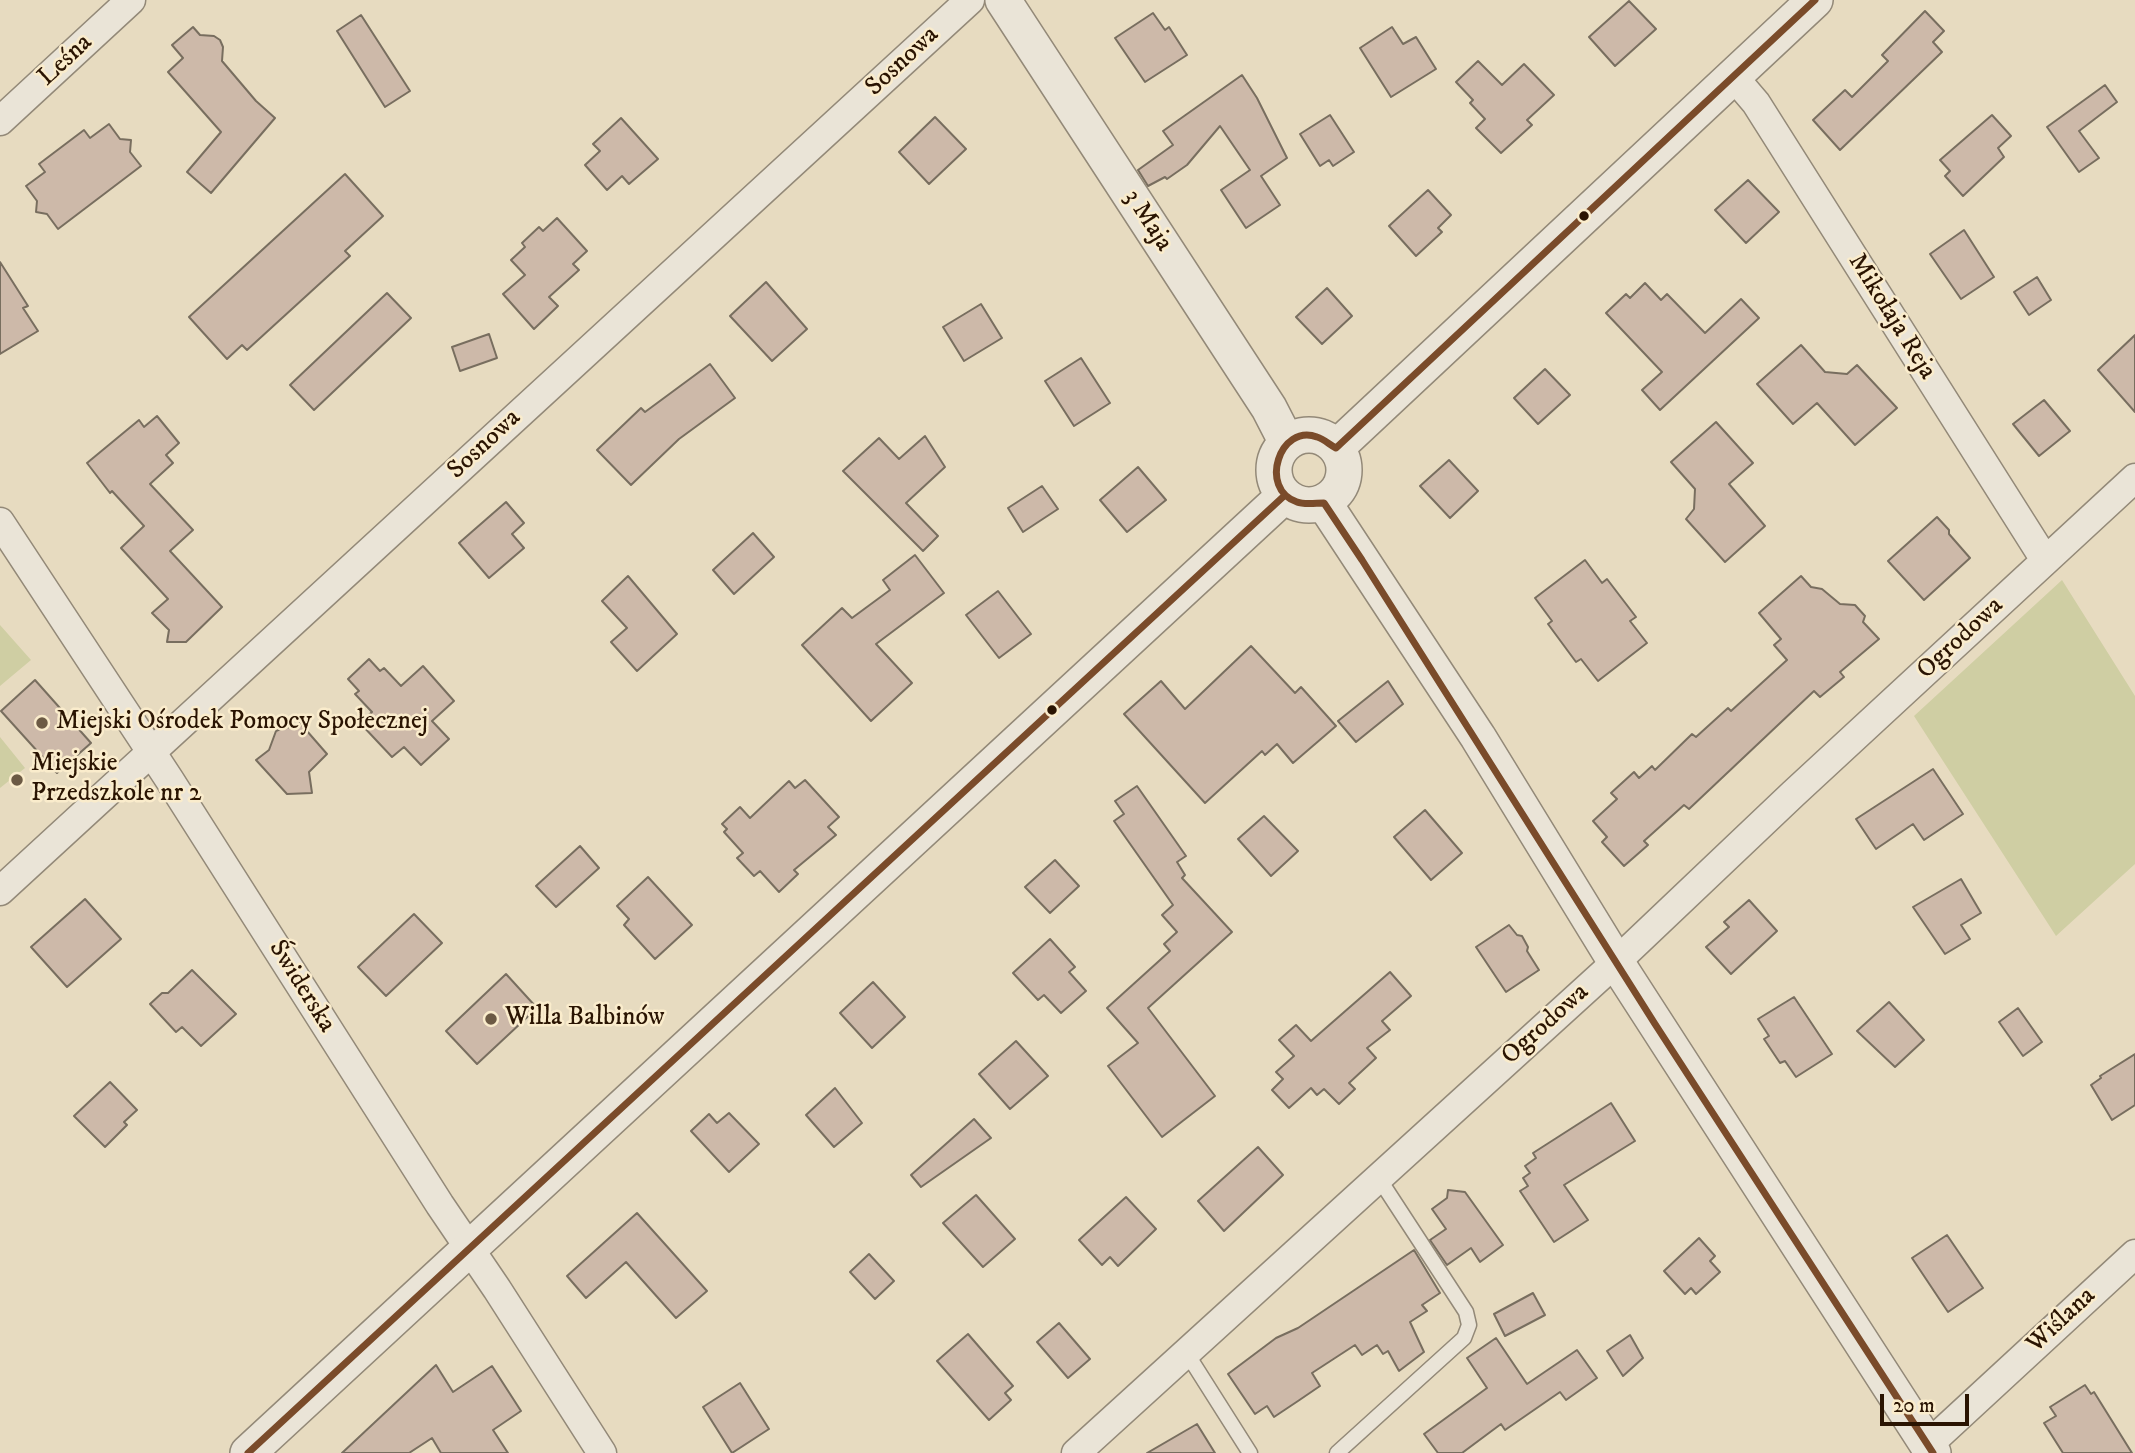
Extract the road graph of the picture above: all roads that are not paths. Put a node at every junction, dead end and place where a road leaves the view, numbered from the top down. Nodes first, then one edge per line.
1 (131, 0) edge
2 (970, 0) edge
3 (1003, 0) edge
4 (1815, 0) edge
5 (1733, 76) junction
6 (0, 121) edge
7 (1287, 443) junction
8 (1336, 448) junction
9 (2135, 478) edge
10 (1284, 496) junction
11 (1324, 503) junction
12 (0, 522) edge
13 (2045, 560) junction
14 (151, 752) junction
15 (0, 891) edge
16 (1616, 962) junction
17 (1378, 1177) junction
18 (470, 1248) junction
19 (2135, 1254) edge
20 (1186, 1352) junction
21 (1931, 1449) edge
22 (248, 1453) edge
23 (602, 1453) edge
24 (1076, 1453) edge
25 (1250, 1453) edge
26 (1337, 1453) edge

1 - 6 street, Leśna
2 - 14 street, Sosnowa
3 - 7 street, 3 Maja
4 - 5 street
5 - 8 street
5 - 13 street, Mikołaja Reja
7 - 8 street
7 - 10 street
8 - 11 street
9 - 13 street, Ogrodowa
10 - 11 street
10 - 18 street
11 - 16 street
12 - 14 street, Świderska
13 - 16 street, Ogrodowa
14 - 15 street, Sosnowa
14 - 18 street, Świderska
16 - 17 street, Ogrodowa
16 - 21 street
17 - 20 street, Ogrodowa
17 - 26 lane
18 - 22 street
18 - 23 street, Świderska
19 - 21 street, Wiślana
20 - 24 street, Ogrodowa
20 - 25 lane

